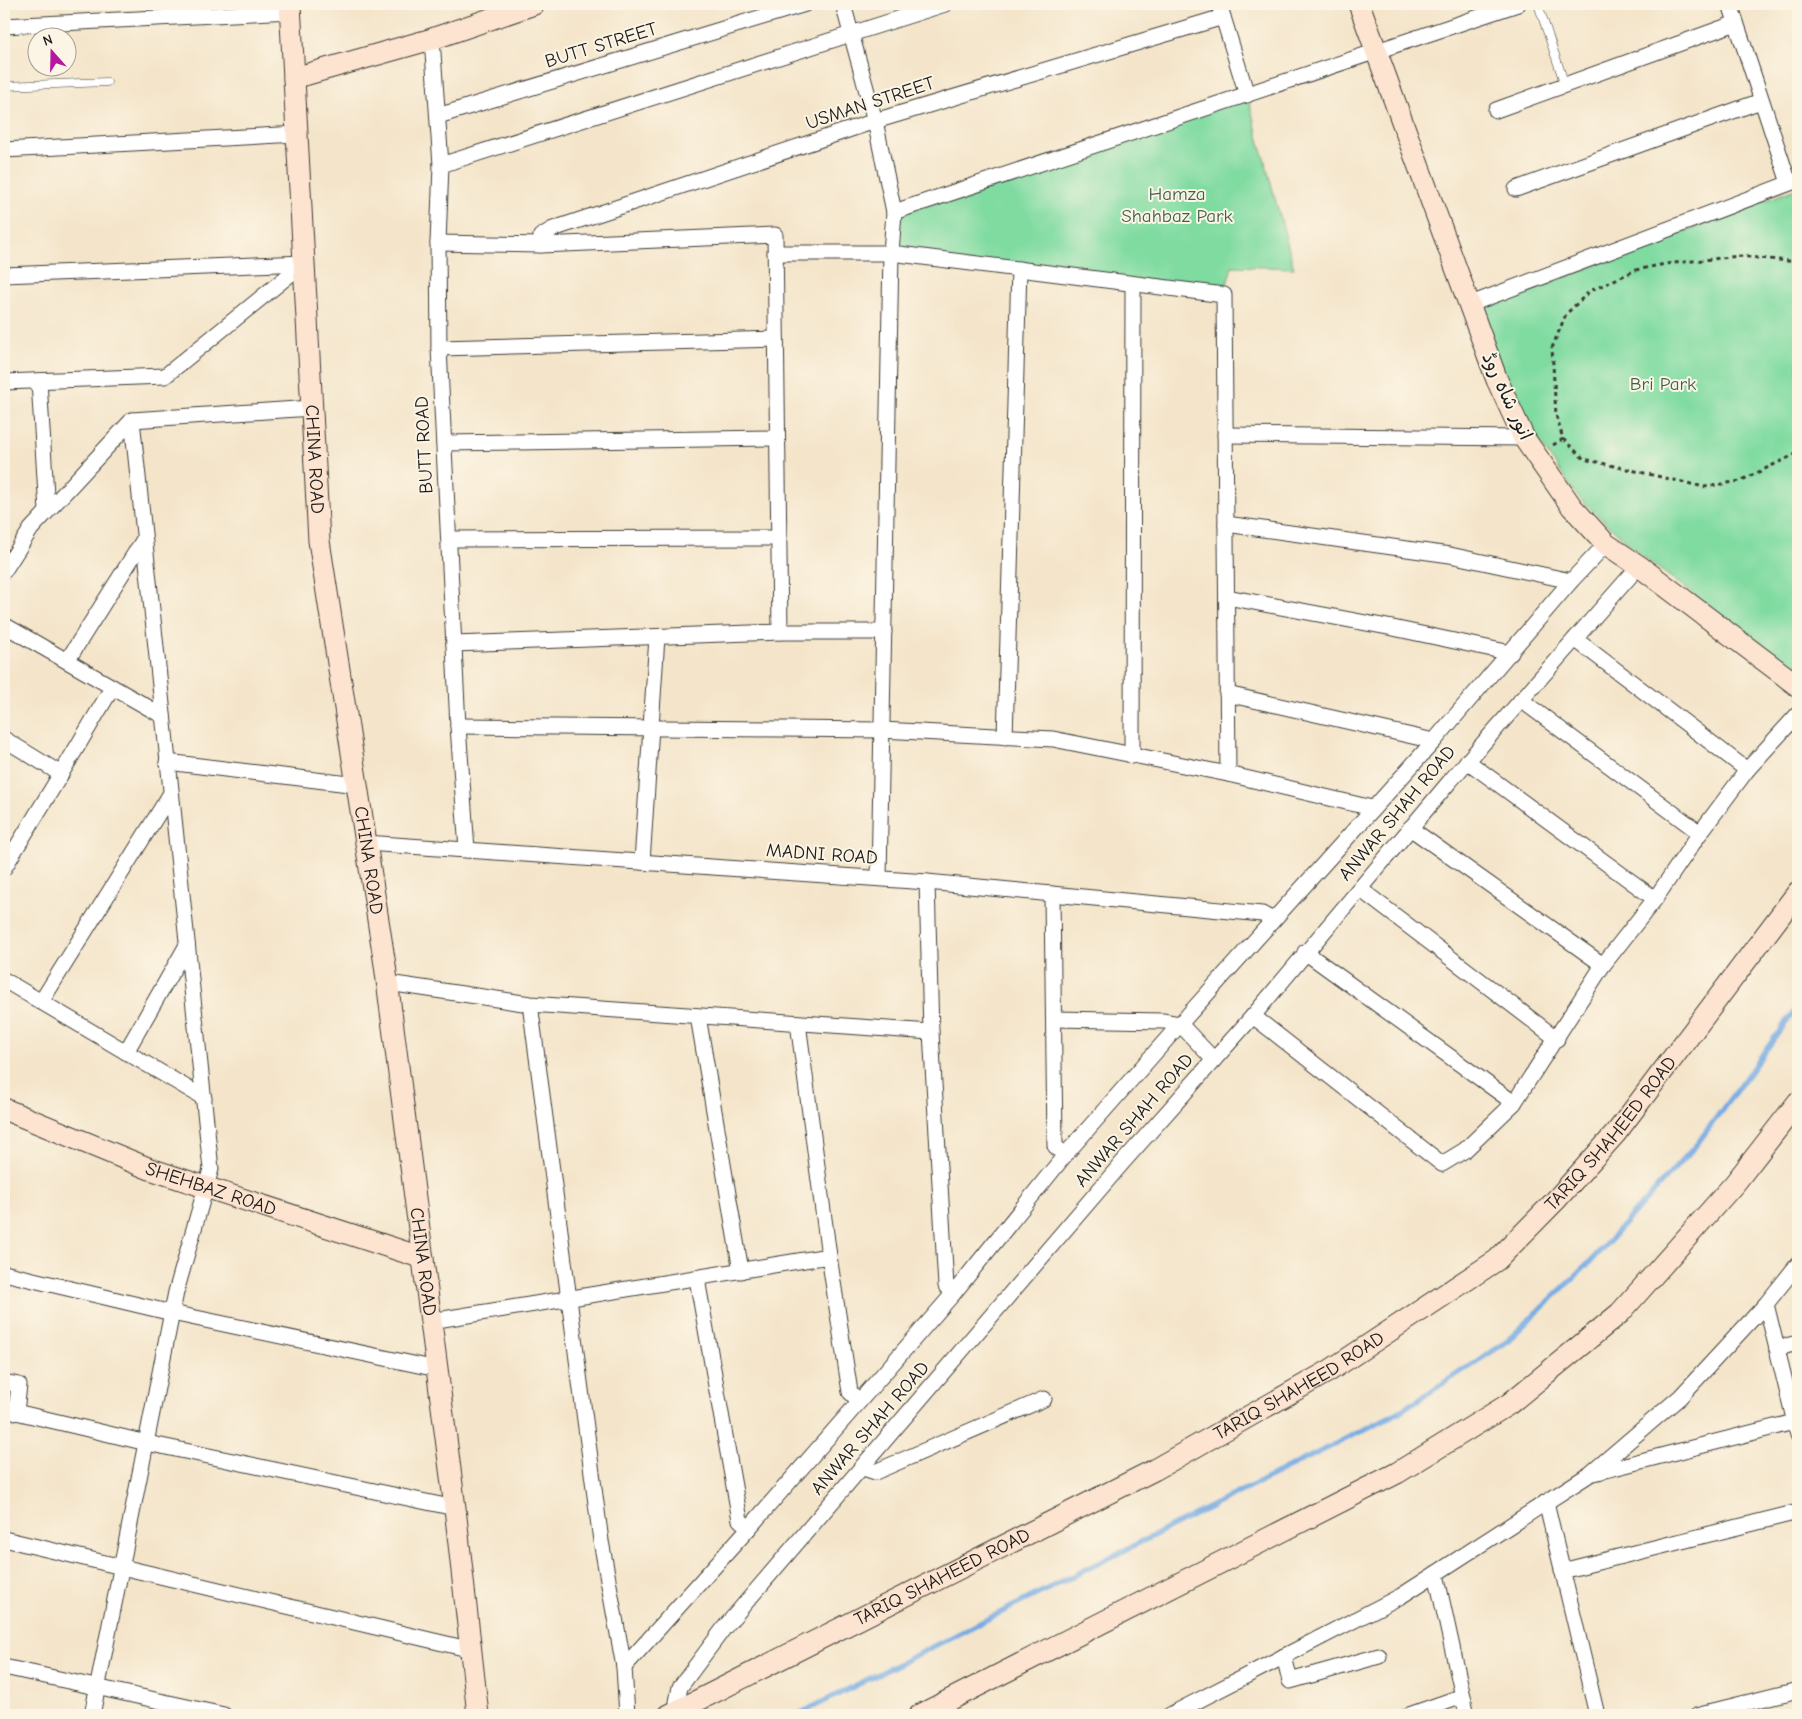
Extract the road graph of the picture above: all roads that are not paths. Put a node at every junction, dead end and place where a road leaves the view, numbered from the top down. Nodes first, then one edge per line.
1 (534, 4) edge
2 (805, 4) edge
3 (843, 4) edge
4 (945, 4) edge
5 (1360, 4) edge
6 (1518, 4) edge
7 (1538, 4) edge
8 (1730, 4) edge
9 (290, 7) edge
10 (1221, 11) edge
11 (1736, 23) junction
12 (4, 26) edge
13 (851, 32) junction
14 (432, 39) junction
15 (1377, 52) junction
16 (294, 78) junction
17 (107, 82) dead end
18 (1565, 84) junction
19 (4, 86) edge
20 (1247, 95) junction
21 (1760, 101) junction
22 (1496, 110) dead end
23 (438, 116) junction
24 (875, 121) junction
25 (297, 134) junction
26 (4, 150) edge
27 (441, 165) junction
28 (1794, 182) edge
29 (1516, 189) dead end
30 (894, 212) junction
31 (438, 243) junction
32 (541, 244) junction
33 (775, 253) junction
34 (891, 253) junction
35 (304, 263) junction
36 (1019, 269) junction
37 (4, 275) edge
38 (1133, 284) junction
39 (1468, 305) junction
40 (776, 339) junction
41 (439, 348) junction
42 (39, 381) junction
43 (4, 382) edge
44 (312, 408) junction
45 (132, 420) junction
46 (1225, 435) junction
47 (778, 438) junction
48 (1524, 438) junction
49 (444, 443) junction
50 (48, 511) junction
51 (1226, 524) junction
52 (779, 538) junction
53 (144, 539) junction
54 (449, 539) junction
55 (1606, 544) junction
56 (1639, 566) junction
57 (4, 571) edge
58 (1571, 581) junction
59 (1226, 597) junction
60 (4, 625) edge
61 (780, 632) junction
62 (884, 632) junction
63 (657, 636) junction
64 (1575, 639) junction
65 (454, 644) junction
66 (1510, 653) junction
67 (67, 661) junction
68 (1798, 686) edge
69 (112, 688) junction
70 (1227, 694) junction
71 (1521, 700) junction
72 (1798, 714) edge
73 (162, 716) junction
74 (458, 726) junction
75 (650, 727) junction
76 (882, 730) junction
77 (1005, 737) junction
78 (4, 738) edge
79 (1434, 741) junction
80 (1132, 756) junction
81 (1467, 761) junction
82 (167, 762) junction
83 (1747, 770) junction
84 (61, 774) junction
85 (1228, 774) junction
86 (357, 785) junction
87 (171, 793) junction
88 (1372, 808) junction
89 (1410, 828) junction
90 (1700, 833) junction
91 (366, 842) junction
92 (468, 850) junction
93 (6, 859) edge
94 (642, 862) junction
95 (879, 878) junction
96 (927, 882) junction
97 (1360, 889) junction
98 (1798, 892) edge
99 (1052, 894) junction
100 (1655, 899) junction
101 (1273, 920) junction
102 (187, 945) junction
103 (1305, 952) junction
104 (1603, 965) junction
105 (4, 980) edge
106 (388, 983) junction
107 (41, 1002) junction
108 (530, 1004) junction
109 (698, 1016) junction
110 (1253, 1016) junction
111 (1054, 1019) junction
112 (798, 1023) junction
113 (1180, 1024) junction
114 (931, 1032) junction
115 (1557, 1039) junction
116 (126, 1052) junction
117 (1214, 1060) junction
118 (204, 1098) junction
119 (1798, 1102) edge
120 (1514, 1103) junction
121 (4, 1109) edge
122 (1065, 1155) junction
123 (206, 1186) junction
124 (829, 1256) junction
125 (423, 1258) junction
126 (1798, 1264) edge
127 (741, 1271) junction
128 (4, 1273) edge
129 (697, 1279) junction
130 (953, 1294) junction
131 (568, 1300) junction
132 (1766, 1304) junction
133 (172, 1313) junction
134 (431, 1321) junction
135 (1798, 1343) edge
136 (1777, 1348) junction
137 (437, 1369) junction
138 (4, 1382) edge
139 (1044, 1399) dead end
140 (859, 1401) junction
141 (1798, 1426) edge
142 (147, 1443) junction
143 (863, 1468) junction
144 (1590, 1474) junction
145 (1546, 1502) junction
146 (454, 1508) junction
147 (1798, 1512) edge
148 (749, 1528) junction
149 (4, 1539) edge
150 (122, 1568) junction
151 (1562, 1571) junction
152 (1436, 1574) junction
153 (472, 1650) junction
154 (1284, 1656) junction
155 (1379, 1656) dead end
156 (4, 1667) edge
157 (624, 1667) junction
158 (98, 1688) junction
159 (1798, 1690) edge
160 (1463, 1696) junction
161 (674, 1713) edge
162 (92, 1715) edge
163 (224, 1715) edge
164 (478, 1715) edge
165 (627, 1715) edge
166 (920, 1715) edge
167 (1170, 1715) edge
168 (1409, 1715) edge
169 (1467, 1715) edge
170 (1597, 1715) edge
171 (1697, 1715) edge

1 - 14 main road
2 - 23 street, BUTT STREET
3 - 13 street
4 - 13 street
5 - 15 main road, انور شاہ روڈ
6 - 15 street
7 - 18 lane
8 - 11 street
9 - 12 street
9 - 16 main road, CHINA ROAD
10 - 20 street
10 - 24 street, USMAN STREET
11 - 18 street
11 - 21 street
13 - 24 street
13 - 27 street
14 - 16 main road
14 - 23 street, BUTT ROAD
15 - 20 street
15 - 39 main road, انور شاہ روڈ
16 - 25 main road, CHINA ROAD
17 - 19 lane
18 - 22 street
20 - 30 street
21 - 28 street
21 - 29 street
23 - 27 street, BUTT ROAD
24 - 30 street
24 - 32 street, USMAN STREET
25 - 26 street
25 - 35 main road, CHINA ROAD
27 - 31 street, BUTT ROAD
28 - 39 street
30 - 34 street
31 - 32 street
31 - 41 street, BUTT ROAD
32 - 33 street
33 - 34 street
33 - 40 street
34 - 36 street
34 - 62 street
35 - 37 street
35 - 42 street
35 - 44 main road, CHINA ROAD
36 - 38 street
36 - 77 street
38 - 46 street
38 - 80 street
39 - 48 main road, انور شاہ روڈ
40 - 41 street
40 - 47 street
41 - 49 street, BUTT ROAD
42 - 43 street
42 - 50 street
44 - 45 street
44 - 86 main road, CHINA ROAD
45 - 50 street
45 - 53 street
46 - 48 street
46 - 51 street
47 - 49 street
47 - 52 street
48 - 55 main road, انور شاہ روڈ
49 - 54 street, BUTT ROAD
50 - 57 street
51 - 58 street
51 - 59 street
52 - 54 street
52 - 61 street
53 - 67 street
53 - 73 street
54 - 65 street, BUTT ROAD
55 - 56 main road, انور شاہ روڈ
55 - 58 street, ANWAR SHAH ROAD
56 - 64 street, ANWAR SHAH ROAD
56 - 68 main road, انور شاہ روڈ
58 - 66 street, ANWAR SHAH ROAD
59 - 66 street
59 - 70 street
60 - 67 street
61 - 62 street
61 - 63 street
62 - 76 street
63 - 65 street
63 - 75 street
64 - 71 street, ANWAR SHAH ROAD
64 - 83 street
65 - 74 street, BUTT ROAD
66 - 79 street, ANWAR SHAH ROAD
67 - 69 street
69 - 73 street
69 - 84 street
70 - 79 street
70 - 85 street
71 - 81 street, ANWAR SHAH ROAD
71 - 90 street
72 - 83 street
73 - 82 street
74 - 75 street
74 - 92 street, BUTT ROAD
75 - 76 street
75 - 94 street
76 - 77 street
76 - 95 street
77 - 80 street
78 - 84 street
79 - 88 street, ANWAR SHAH ROAD
80 - 85 street
81 - 89 street, ANWAR SHAH ROAD
81 - 100 street
82 - 86 street
82 - 87 street
83 - 90 street
84 - 93 street
85 - 88 street
86 - 91 main road, CHINA ROAD
87 - 102 street
87 - 107 street
88 - 101 street, ANWAR SHAH ROAD
89 - 97 street, ANWAR SHAH ROAD
89 - 104 street
90 - 100 street
91 - 92 street, MADNI ROAD
91 - 106 main road, CHINA ROAD
92 - 94 street, MADNI ROAD
94 - 95 street, MADNI ROAD
95 - 96 street, MADNI ROAD
96 - 99 street, MADNI ROAD
96 - 114 street
97 - 103 street, ANWAR SHAH ROAD
97 - 115 street
98 - 161 main road, TARIQ SHAHEED ROAD
99 - 101 street, MADNI ROAD
99 - 111 street
100 - 104 street
101 - 113 street, ANWAR SHAH ROAD
102 - 116 street
102 - 118 street
103 - 110 street, ANWAR SHAH ROAD
103 - 120 street
104 - 115 street
105 - 107 street
106 - 108 street
106 - 125 main road, CHINA ROAD
107 - 116 street
108 - 109 street
108 - 131 street
109 - 112 street
109 - 127 street
110 - 117 street, ANWAR SHAH ROAD
110 - 120 street
111 - 113 street
111 - 122 street
112 - 114 street
112 - 124 street
113 - 117 street
113 - 122 street, ANWAR SHAH ROAD
114 - 130 street
115 - 120 street
116 - 118 street
117 - 143 street, ANWAR SHAH ROAD
118 - 123 street
119 - 166 main road
121 - 123 main road, SHEHBAZ ROAD
122 - 130 street, ANWAR SHAH ROAD
123 - 125 main road, SHEHBAZ ROAD
123 - 133 street
124 - 127 street
124 - 140 street
125 - 134 main road, CHINA ROAD
126 - 132 street
127 - 129 street
128 - 133 street
129 - 131 street
129 - 148 street
130 - 140 street, ANWAR SHAH ROAD
131 - 134 street
131 - 157 street
132 - 136 street
132 - 144 street
133 - 137 street
133 - 142 street
134 - 137 main road, CHINA ROAD
135 - 136 street
136 - 141 street
137 - 146 main road, CHINA ROAD
138 - 142 street
139 - 143 street
140 - 148 street, ANWAR SHAH ROAD
141 - 144 street
142 - 146 street
142 - 150 street
143 - 161 street, ANWAR SHAH ROAD
144 - 145 street
145 - 151 street
145 - 152 street
146 - 153 main road, CHINA ROAD
147 - 151 street
148 - 157 street, ANWAR SHAH ROAD
149 - 150 street
150 - 153 street
150 - 158 street
151 - 170 street
152 - 154 street
152 - 160 street
153 - 164 main road, CHINA ROAD
154 - 155 street
154 - 167 street
156 - 158 street
157 - 165 street
158 - 162 street
158 - 163 street
159 - 171 street
160 - 168 street
160 - 169 street

